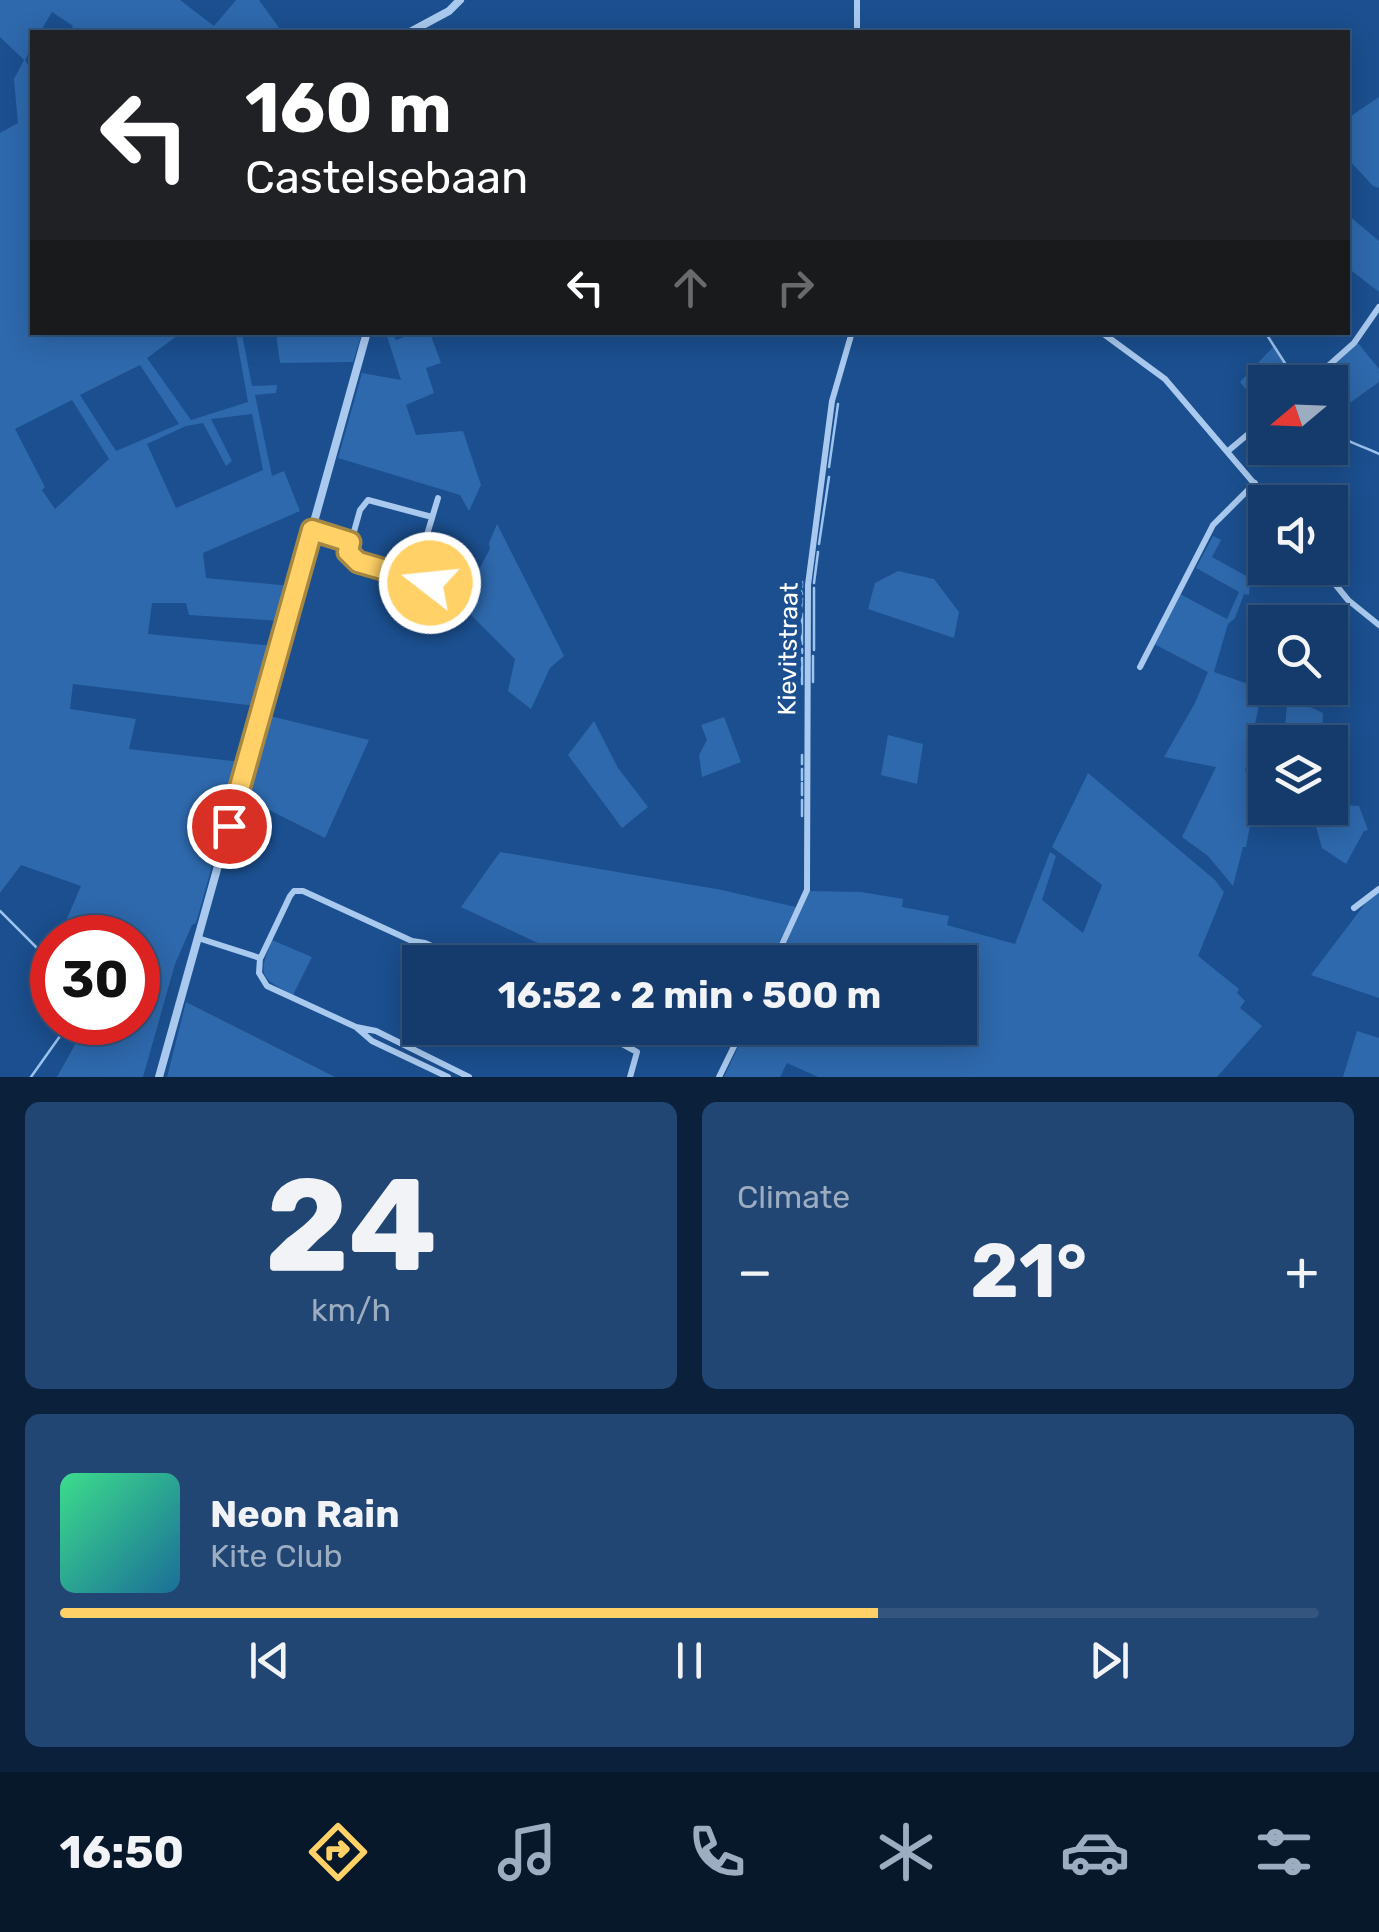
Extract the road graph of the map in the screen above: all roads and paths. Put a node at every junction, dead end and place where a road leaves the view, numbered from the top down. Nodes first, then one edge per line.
1 (448, 0) edge
2 (460, 0) edge
3 (856, 0) edge
4 (441, 13) junction
5 (413, 30) edge
6 (857, 30) edge
7 (1379, 307) edge
8 (366, 335) edge
9 (851, 335) edge
10 (1105, 335) edge
11 (1329, 365) edge
12 (1248, 434) edge
13 (1228, 451) junction
14 (1254, 484) joint
15 (438, 498) dead end
16 (432, 517) junction
17 (312, 530) junction
18 (350, 542) junction
19 (414, 578) junction
20 (430, 583) dead end
21 (1336, 585) edge
22 (1379, 626) edge
23 (1140, 668) dead end
24 (1379, 889) edge
25 (1354, 908) dead end
26 (198, 938) junction
27 (412, 941) junction
28 (415, 945) edge
29 (430, 945) edge
30 (782, 945) edge
31 (260, 958) junction
32 (356, 1027) junction
33 (623, 1045) edge
34 (735, 1045) edge
35 (159, 1077) edge
36 (448, 1077) edge
37 (469, 1077) edge
38 (630, 1077) edge
39 (720, 1077) edge

1 - 4 street
2 - 4 street
3 - 6 street
4 - 5 street
7 - 11 street
8 - 17 street
9 - 30 street, Kievitstraat
10 - 13 street
12 - 13 street
13 - 14 street
14 - 23 street
15 - 16 street
16 - 18 street
16 - 19 street
17 - 18 street
17 - 26 street
18 - 19 street
19 - 20 street
21 - 22 street
24 - 25 street
26 - 31 street
26 - 35 street
27 - 28 street
27 - 29 street
27 - 31 street
31 - 32 street
32 - 36 street
32 - 37 street
33 - 38 street
34 - 39 street

